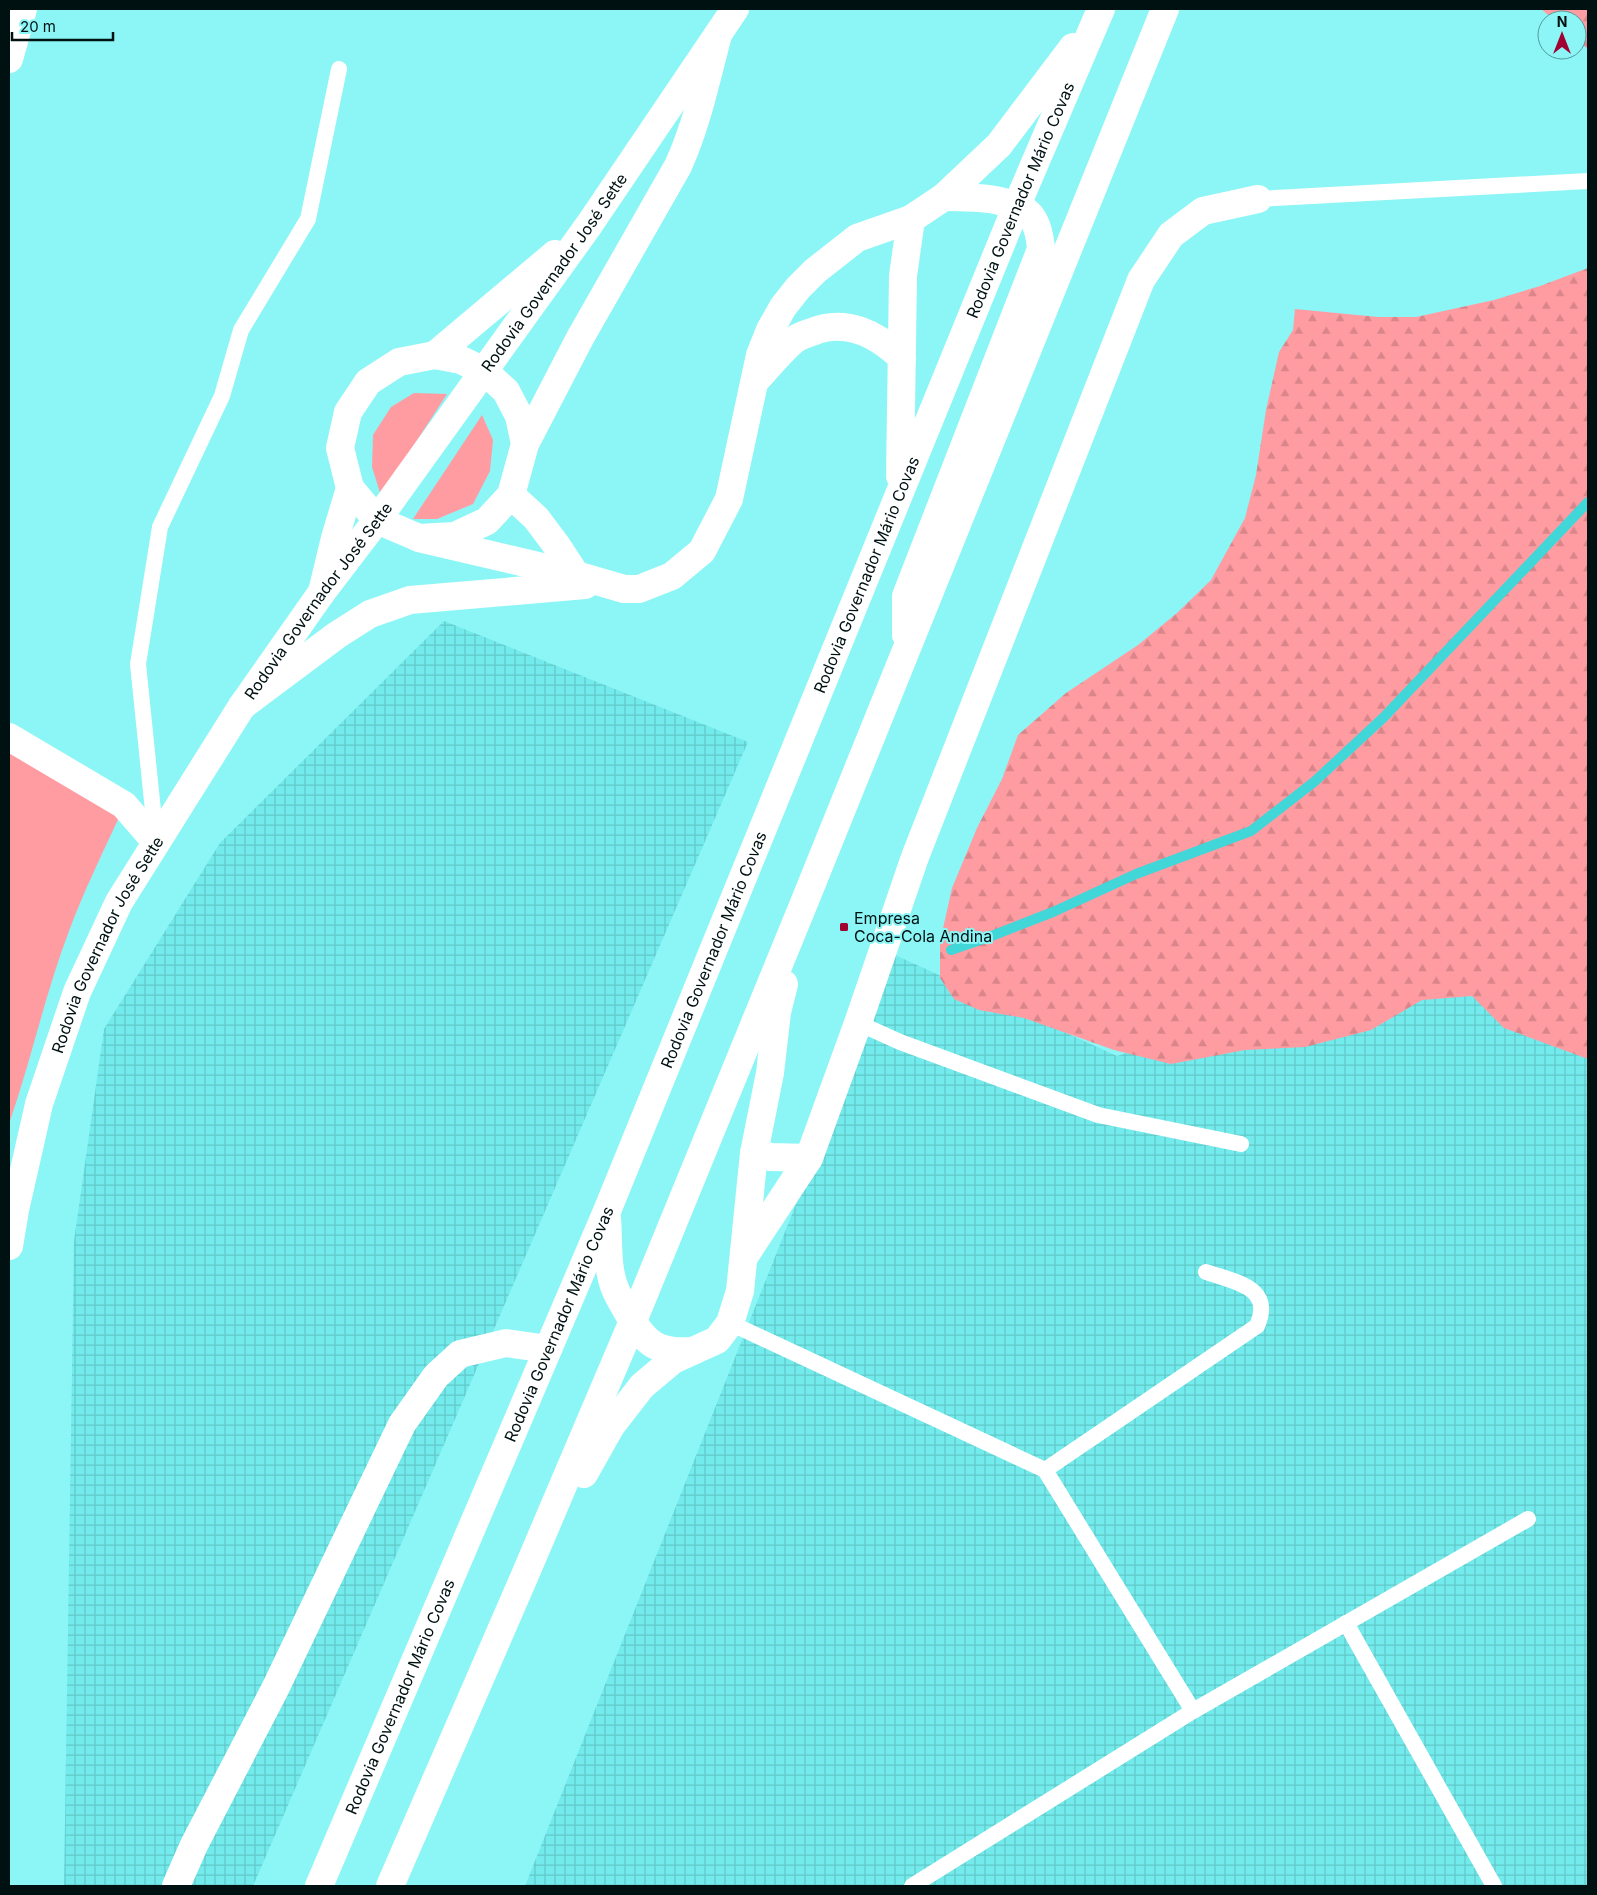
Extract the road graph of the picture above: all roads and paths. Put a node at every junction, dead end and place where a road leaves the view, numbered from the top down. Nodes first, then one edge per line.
1 (23, 9) edge
2 (735, 9) edge
3 (1165, 9) edge
4 (1101, 10) edge
5 (718, 35) junction
6 (9, 59) edge
7 (339, 69) dead end
8 (1588, 181) edge
9 (944, 197) junction
10 (1258, 200) joint
11 (1017, 204) junction
12 (911, 218) junction
13 (589, 225) junction
14 (435, 356) junction
15 (902, 358) junction
16 (484, 371) junction
17 (754, 382) junction
18 (525, 444) junction
19 (350, 488) junction
20 (900, 492) junction
21 (511, 495) junction
22 (377, 520) junction
23 (419, 538) junction
24 (576, 575) junction
25 (605, 584) junction
26 (322, 592) junction
27 (906, 649) junction
28 (242, 706) junction
29 (9, 737) edge
30 (156, 842) junction
31 (804, 903) junction
32 (858, 1023) junction
33 (1241, 1144) dead end
34 (754, 1153) junction
35 (809, 1158) junction
36 (607, 1211) junction
37 (9, 1246) edge
38 (744, 1257) junction
39 (1206, 1272) dead end
40 (633, 1320) junction
41 (730, 1323) junction
42 (548, 1349) junction
43 (691, 1351) junction
44 (1045, 1470) junction
45 (1528, 1519) dead end
46 (525, 1575) junction
47 (1346, 1623) junction
48 (1193, 1711) junction
49 (176, 1886) edge
50 (319, 1886) edge
51 (390, 1886) edge
52 (912, 1886) edge
53 (1494, 1886) edge

1 - 6 main road
2 - 5 main road, Rodovia Governador José Sette
3 - 27 main road
4 - 9 main road
4 - 11 main road, Rodovia Governador Mário Covas
5 - 13 main road, Rodovia Governador José Sette
5 - 18 main road
7 - 30 lane
8 - 10 lane
9 - 11 main road
9 - 12 main road
10 - 32 main road
11 - 20 main road, Rodovia Governador Mário Covas
11 - 27 main road
12 - 15 main road
12 - 17 main road
13 - 14 main road
13 - 16 main road, Rodovia Governador José Sette
14 - 16 main road
14 - 19 main road
15 - 17 main road
15 - 20 main road
16 - 18 main road
16 - 22 main road, Rodovia Governador José Sette
17 - 25 main road
18 - 21 main road
19 - 22 main road
19 - 26 main road
20 - 36 main road, Rodovia Governador Mário Covas
21 - 23 main road
21 - 24 main road
22 - 23 main road
22 - 26 main road, Rodovia Governador José Sette
23 - 24 main road
24 - 25 main road
25 - 28 main road
26 - 28 main road, Rodovia Governador José Sette
27 - 31 main road
28 - 30 main road, Rodovia Governador José Sette
29 - 30 main road
30 - 37 main road, Rodovia Governador José Sette
31 - 34 main road
31 - 40 main road
32 - 33 lane
32 - 35 main road
34 - 35 main road
34 - 38 main road
35 - 38 main road
36 - 40 main road
36 - 42 main road, Rodovia Governador Mário Covas
38 - 41 main road
39 - 44 lane
40 - 43 main road
40 - 46 main road
41 - 43 main road
41 - 44 lane
42 - 49 main road
42 - 50 main road, Rodovia Governador Mário Covas
43 - 46 main road
44 - 48 lane
45 - 47 lane
46 - 51 main road
47 - 48 lane
47 - 53 lane
48 - 52 lane

